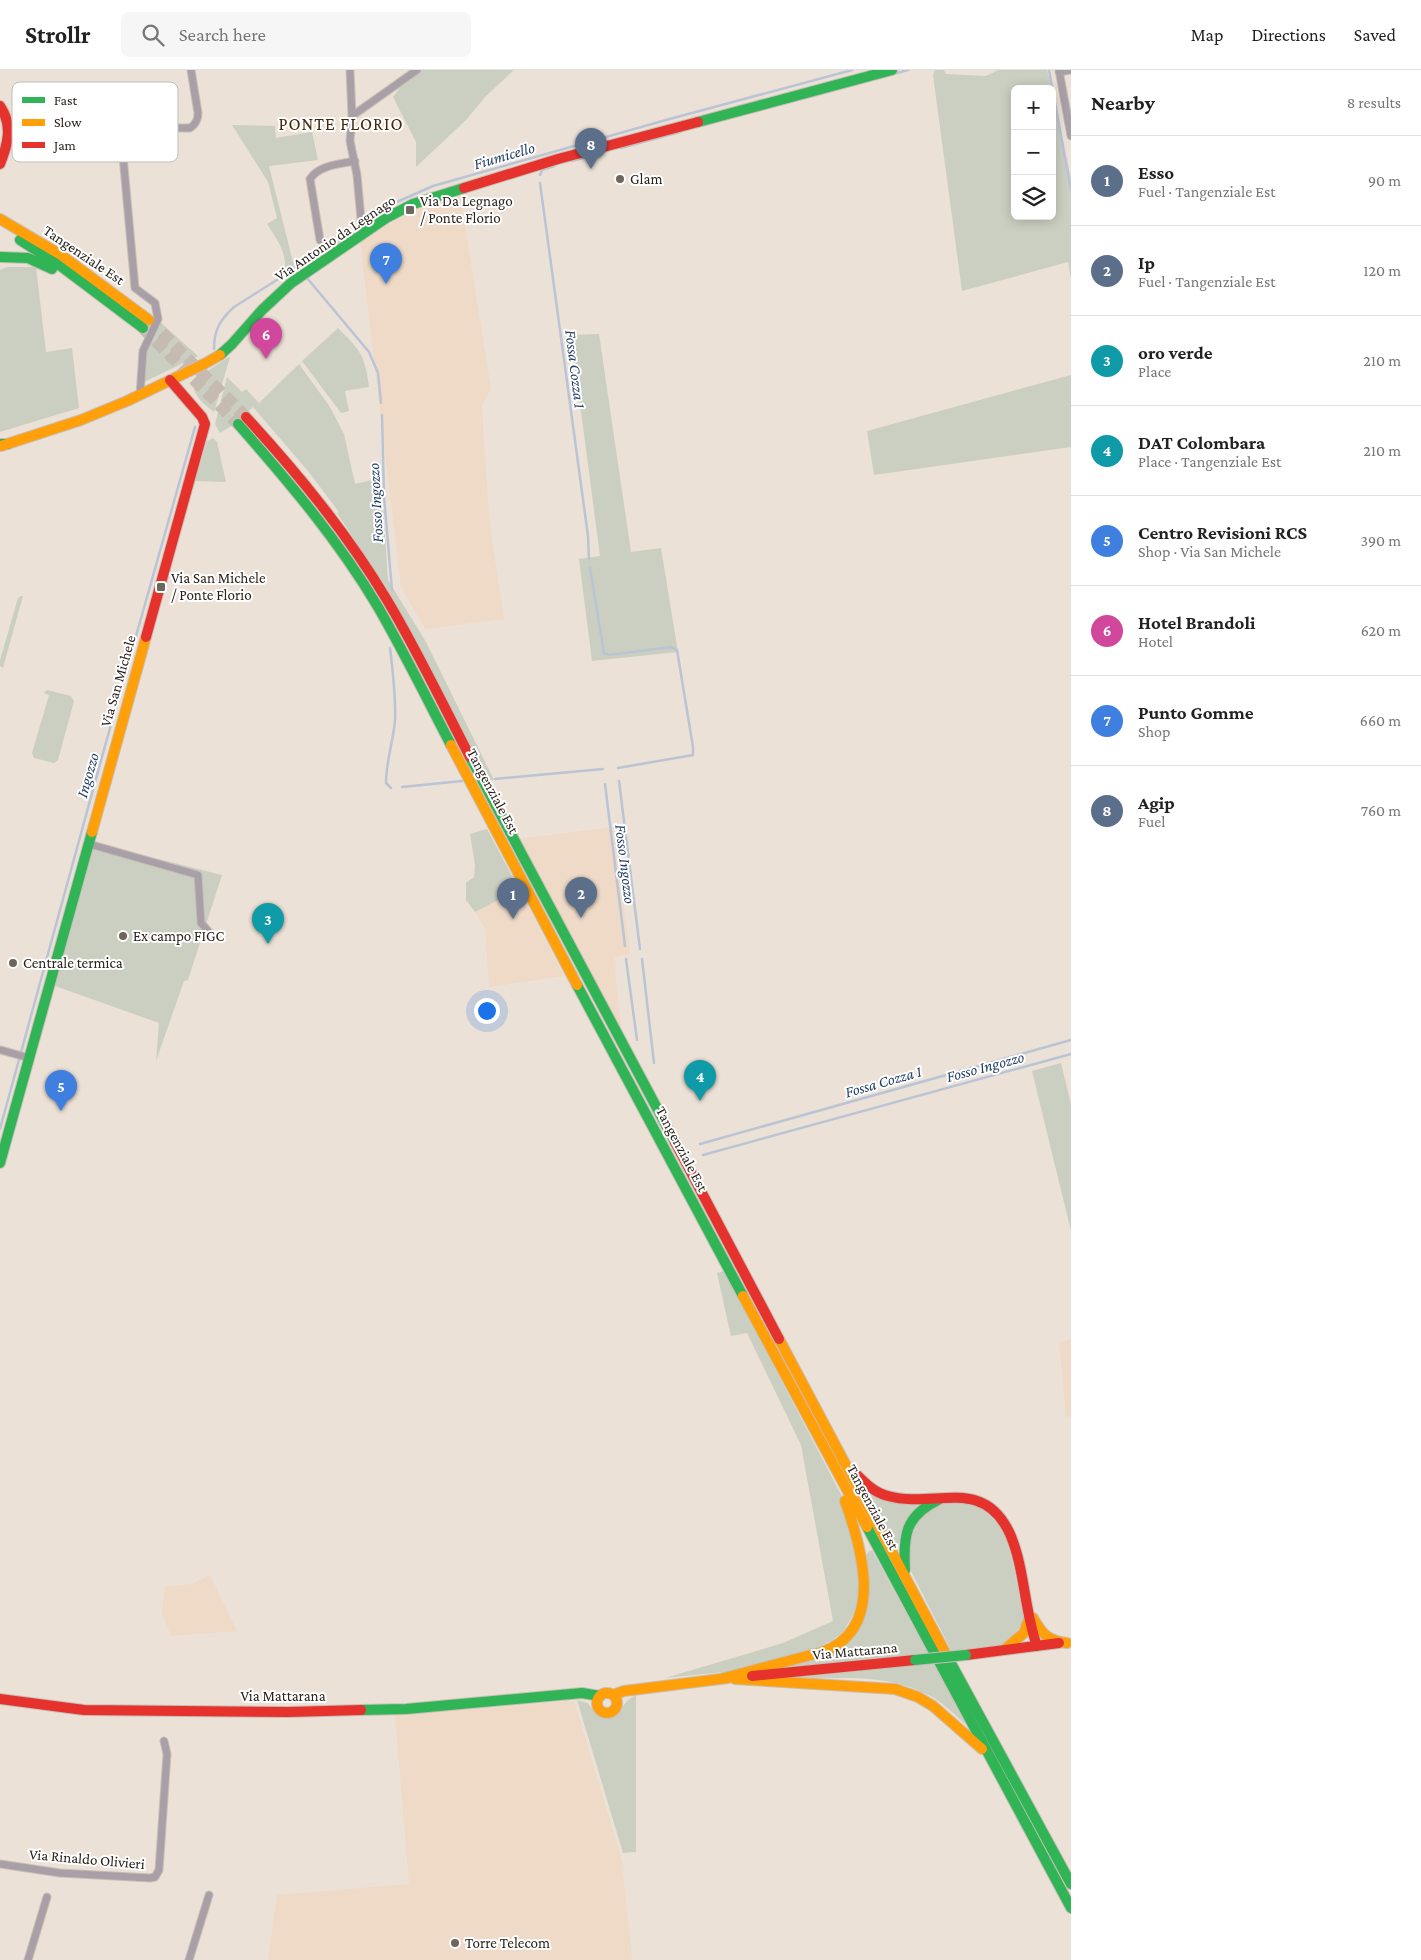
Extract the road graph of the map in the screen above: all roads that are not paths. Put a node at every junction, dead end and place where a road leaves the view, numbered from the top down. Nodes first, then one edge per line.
1 (191, 70) edge
2 (350, 70) edge
3 (407, 70) edge
4 (417, 70) edge
5 (892, 70) edge
6 (1071, 70) edge
7 (1059, 71) edge
8 (405, 78) junction
9 (0, 106) edge
10 (352, 116) junction
11 (178, 128) edge
12 (1071, 136) edge
13 (354, 161) junction
14 (124, 162) edge
15 (0, 164) edge
16 (0, 219) edge
17 (0, 229) edge
18 (364, 230) junction
19 (320, 240) dead end
20 (0, 257) edge
21 (124, 313) junction
22 (170, 380) junction
23 (140, 395) junction
24 (3, 445) edge
25 (88, 844) junction
26 (209, 932) dead end
27 (1, 1050) edge
28 (27, 1057) junction
29 (0, 1163) edge
30 (826, 1427) junction
31 (827, 1453) junction
32 (943, 1498) junction
33 (906, 1577) junction
34 (1029, 1612) junction
35 (1040, 1632) junction
36 (1069, 1642) edge
37 (1038, 1646) junction
38 (1004, 1650) junction
39 (720, 1678) junction
40 (642, 1688) junction
41 (567, 1694) junction
42 (613, 1695) junction
43 (600, 1696) junction
44 (0, 1698) edge
45 (616, 1706) junction
46 (600, 1708) junction
47 (164, 1741) dead end
48 (988, 1754) junction
49 (0, 1864) edge
50 (1071, 1884) edge
51 (209, 1895) dead end
52 (47, 1896) dead end
53 (1071, 1908) edge
54 (28, 1960) edge
55 (190, 1960) edge

1 - 11 street
2 - 10 street
3 - 8 street
4 - 8 street
5 - 18 main road, Via Antonio da Legnago
6 - 7 street
7 - 12 street
8 - 10 street
9 - 15 main road
10 - 13 street
13 - 18 street
13 - 19 street
14 - 23 street
16 - 21 main road, Tangenziale Est
17 - 21 main road, Tangenziale Est
18 - 22 main road, Via Antonio da Legnago
20 - 21 main road
22 - 23 main road, Via Antonio da Legnago
22 - 25 main road, Via San Michele
23 - 24 main road, Via Antonio da Legnago
25 - 26 street
25 - 28 main road, Via San Michele
27 - 28 street
28 - 29 main road, Via San Michele
30 - 31 main road, Tangenziale Est
30 - 32 main road
30 - 33 main road, Tangenziale Est
31 - 39 main road
31 - 48 main road, Tangenziale Est
32 - 33 main road
32 - 34 main road
33 - 50 main road, Tangenziale Est
34 - 35 main road
34 - 37 main road
34 - 38 main road
35 - 36 main road
35 - 37 main road
36 - 37 main road, Via Mattarana
37 - 38 main road, Via Mattarana
38 - 39 main road, Via Mattarana, bridge
39 - 40 main road, Via Mattarana
39 - 48 main road
40 - 42 main road, Via Mattarana
40 - 45 main road, Via Mattarana
41 - 43 main road, Via Mattarana
41 - 44 main road, Via Mattarana
41 - 46 main road, Via Mattarana
42 - 43 main road
42 - 45 main road
43 - 46 main road
45 - 46 main road
47 - 49 street, Via Rinaldo Olivieri
48 - 53 main road, Tangenziale Est
51 - 55 street
52 - 54 street

